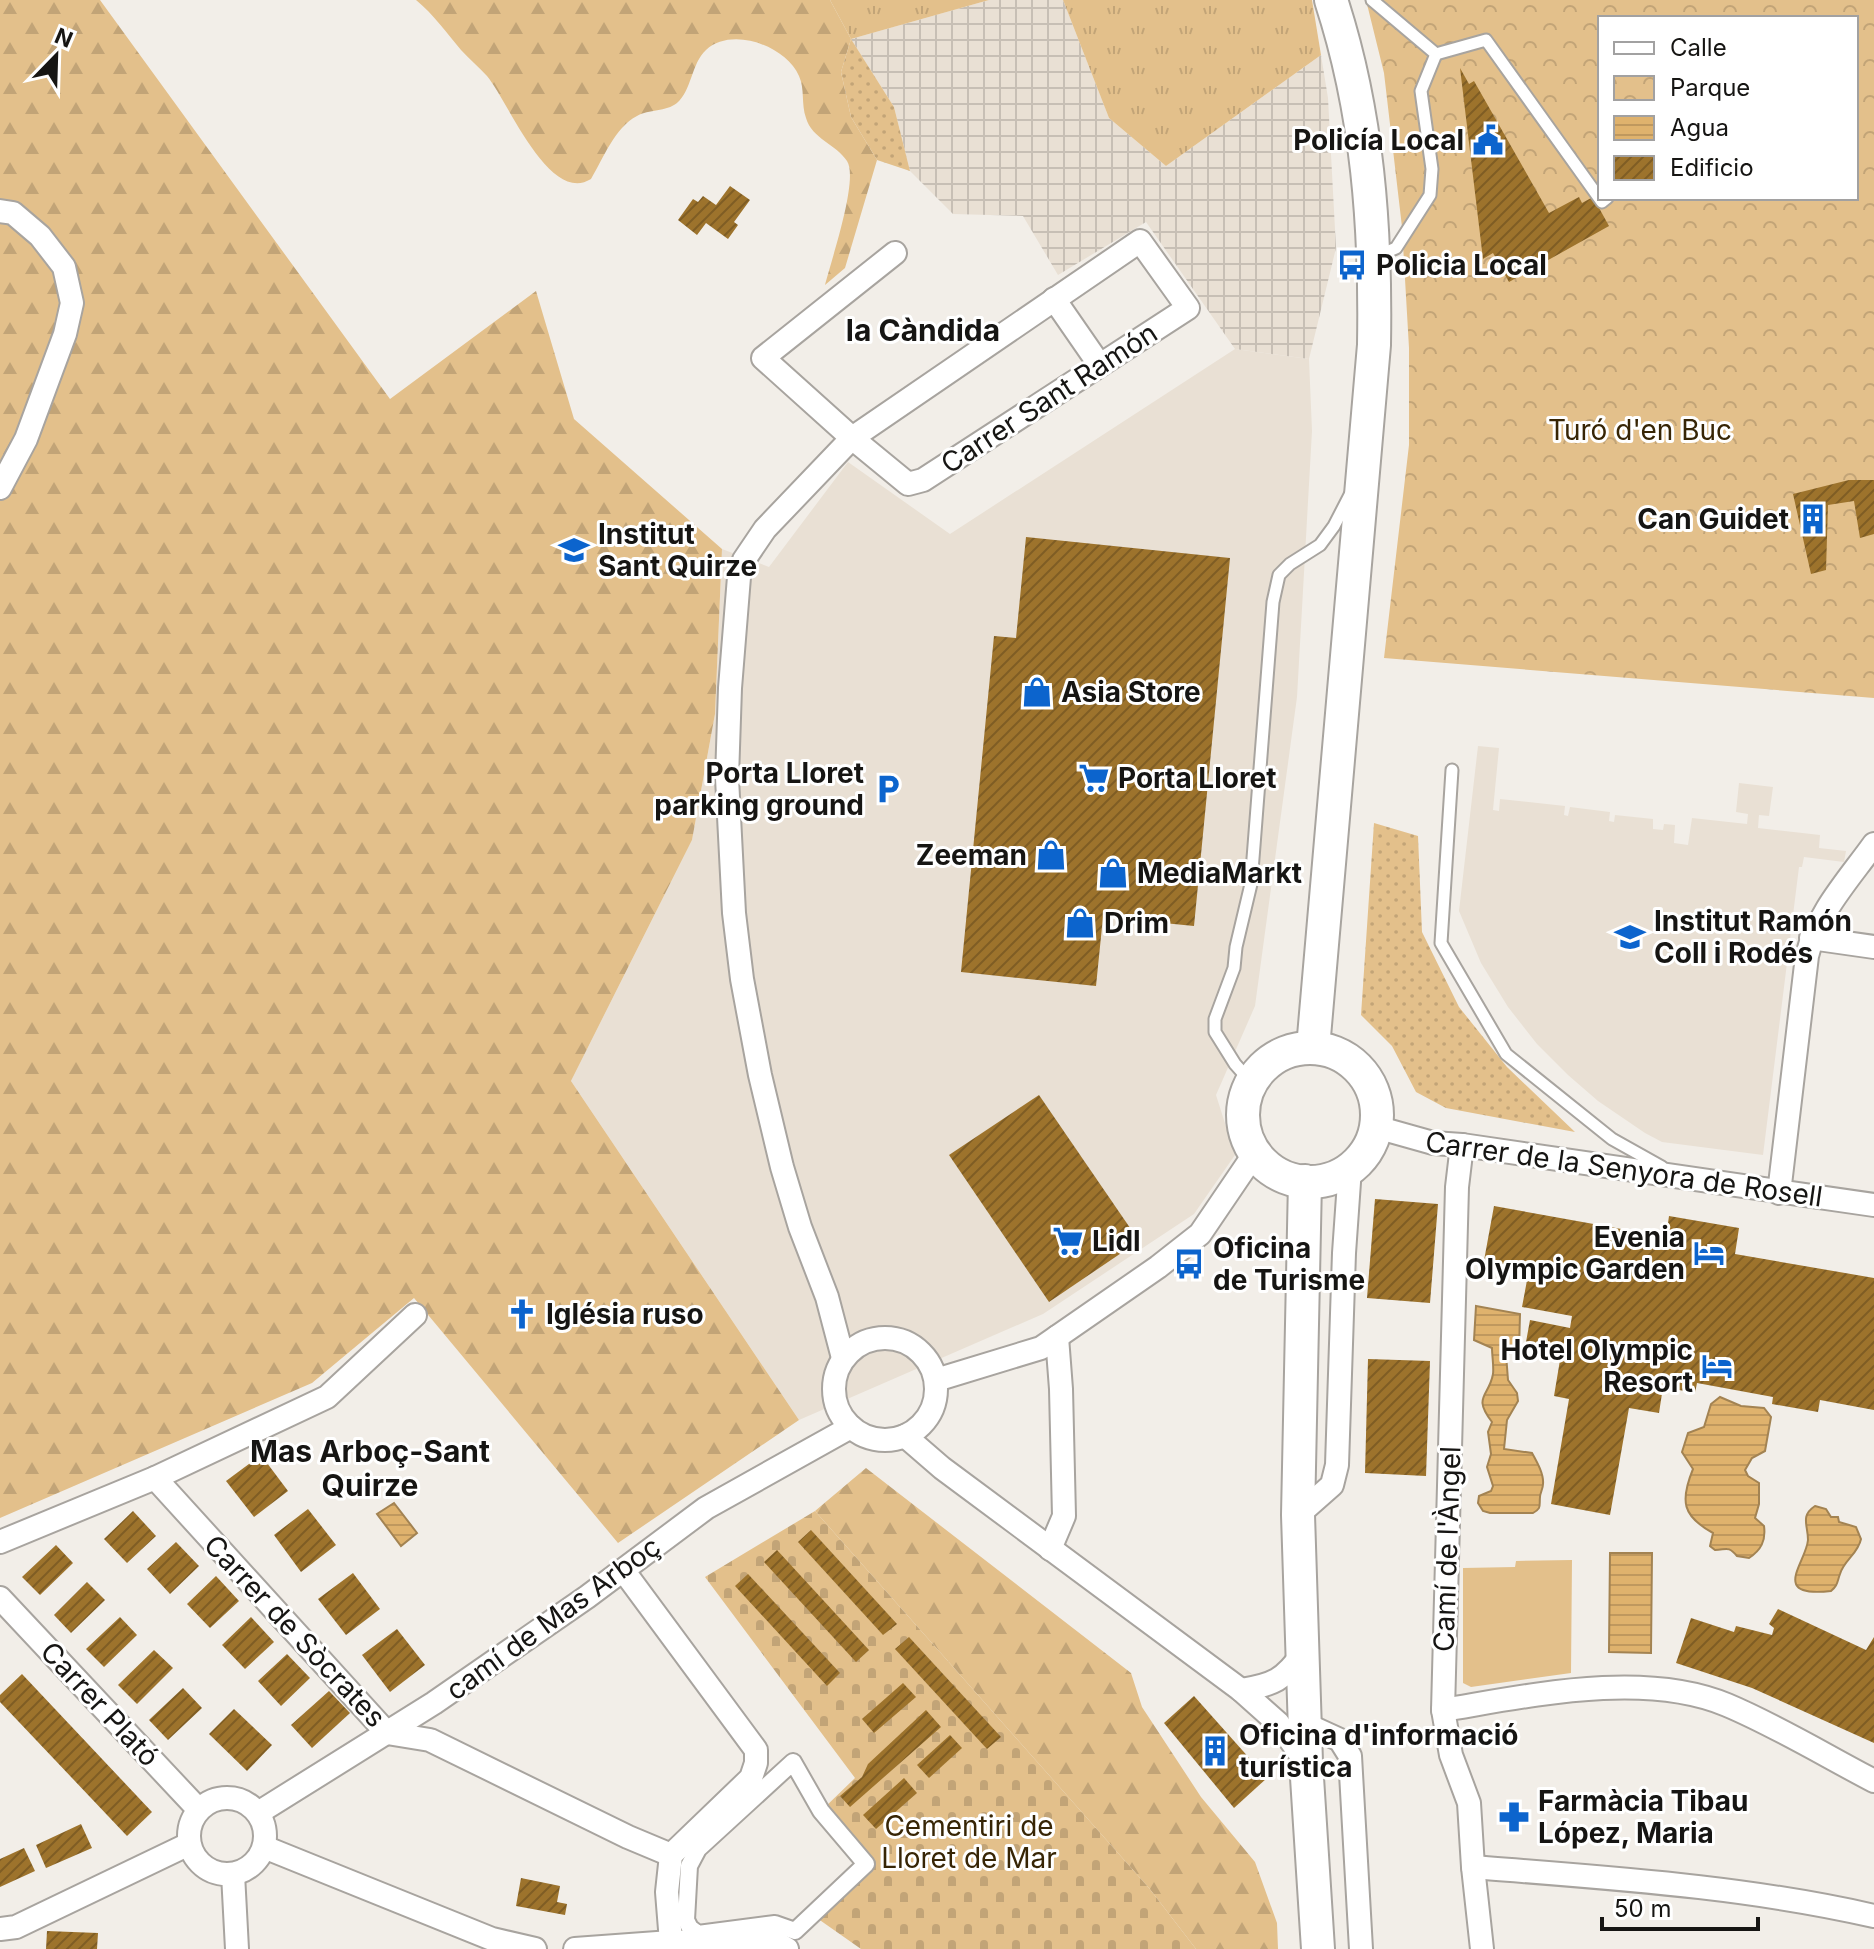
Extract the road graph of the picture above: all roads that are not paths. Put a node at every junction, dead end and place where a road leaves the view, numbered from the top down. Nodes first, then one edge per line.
1 (1331, 0) edge
2 (1372, 0) edge
3 (1436, 54) junction
4 (1598, 196) edge
5 (0, 211) edge
6 (895, 253) dead end
7 (1375, 257) junction
8 (1054, 299) junction
9 (1099, 364) junction
10 (852, 438) junction
11 (1364, 470) junction
12 (0, 488) edge
13 (1452, 770) dead end
14 (1874, 844) edge
15 (1811, 938) junction
16 (1874, 947) edge
17 (1313, 1048) junction
18 (1251, 1082) junction
19 (1376, 1127) junction
20 (1612, 1139) junction
21 (1462, 1145) junction
22 (1255, 1153) junction
23 (1607, 1167) junction
24 (1350, 1168) junction
25 (1687, 1179) junction
26 (1305, 1181) junction
27 (1779, 1193) junction
28 (1874, 1205) edge
29 (415, 1315) dead end
30 (1057, 1337) junction
31 (843, 1358) junction
32 (936, 1380) junction
33 (851, 1427) junction
34 (905, 1436) junction
35 (155, 1478) junction
36 (1298, 1515) junction
37 (0, 1542) edge
38 (1050, 1549) junction
39 (623, 1570) junction
40 (0, 1598) edge
41 (1303, 1653) junction
42 (1241, 1690) junction
43 (1443, 1710) junction
44 (1305, 1724) junction
45 (387, 1733) junction
46 (1306, 1762) junction
47 (1874, 1781) edge
48 (199, 1810) junction
49 (258, 1813) junction
50 (189, 1844) junction
51 (264, 1847) junction
52 (671, 1855) junction
53 (1473, 1867) junction
54 (233, 1874) junction
55 (1874, 1916) edge
56 (10, 1935) edge
57 (791, 1940) edge
58 (671, 1942) junction
59 (237, 1949) edge
60 (535, 1949) edge
61 (575, 1949) edge
62 (1318, 1949) edge
63 (1361, 1949) edge
64 (1482, 1949) edge

1 - 7 main road
2 - 3 lane
3 - 4 lane
3 - 7 lane
5 - 12 street
6 - 10 street
7 - 11 main road
8 - 9 street
8 - 9 street, Carrer Sant Ramón
8 - 10 street
9 - 10 street, Carrer Sant Ramón
10 - 31 street
11 - 17 main road
11 - 18 lane
13 - 20 lane
14 - 15 street
15 - 16 street
15 - 27 street
17 - 18 main road
17 - 19 main road
18 - 22 main road
19 - 21 street, Carrer de la Senyora de Rosell
19 - 24 main road
20 - 23 lane
20 - 25 lane
21 - 23 street, Carrer de la Senyora de Rosell
21 - 43 street, Camí de l'Àngel
22 - 26 main road
22 - 30 street
23 - 25 street, Carrer de la Senyora de Rosell
24 - 26 main road
24 - 36 street
25 - 27 street, Carrer de la Senyora de Rosell
26 - 36 main road
27 - 28 street, Carrer de la Senyora de Rosell
29 - 35 street
30 - 32 street
30 - 38 street
31 - 32 street
31 - 33 street
32 - 34 street
33 - 34 street
33 - 39 street, camí de Mas Arboç
34 - 38 street
35 - 37 street
35 - 45 street, Carrer de Sòcrates
36 - 41 main road
38 - 42 street
39 - 45 street, camí de Mas Arboç
39 - 52 street
40 - 48 street, Carrer Plató
41 - 42 street
41 - 44 main road
42 - 46 street
43 - 47 street
43 - 53 street, Camí de l'Àngel
44 - 46 main road
44 - 63 street
45 - 49 street, camí de Mas Arboç
45 - 52 street, Carrer de Sòcrates
46 - 62 main road
48 - 49 street
48 - 50 street
49 - 51 street
50 - 54 street
50 - 56 street
51 - 54 street
51 - 60 street
52 - 58 street
53 - 55 street
53 - 64 street, Camí de l'Àngel
54 - 59 street
57 - 57 street
57 - 58 street
58 - 61 street

